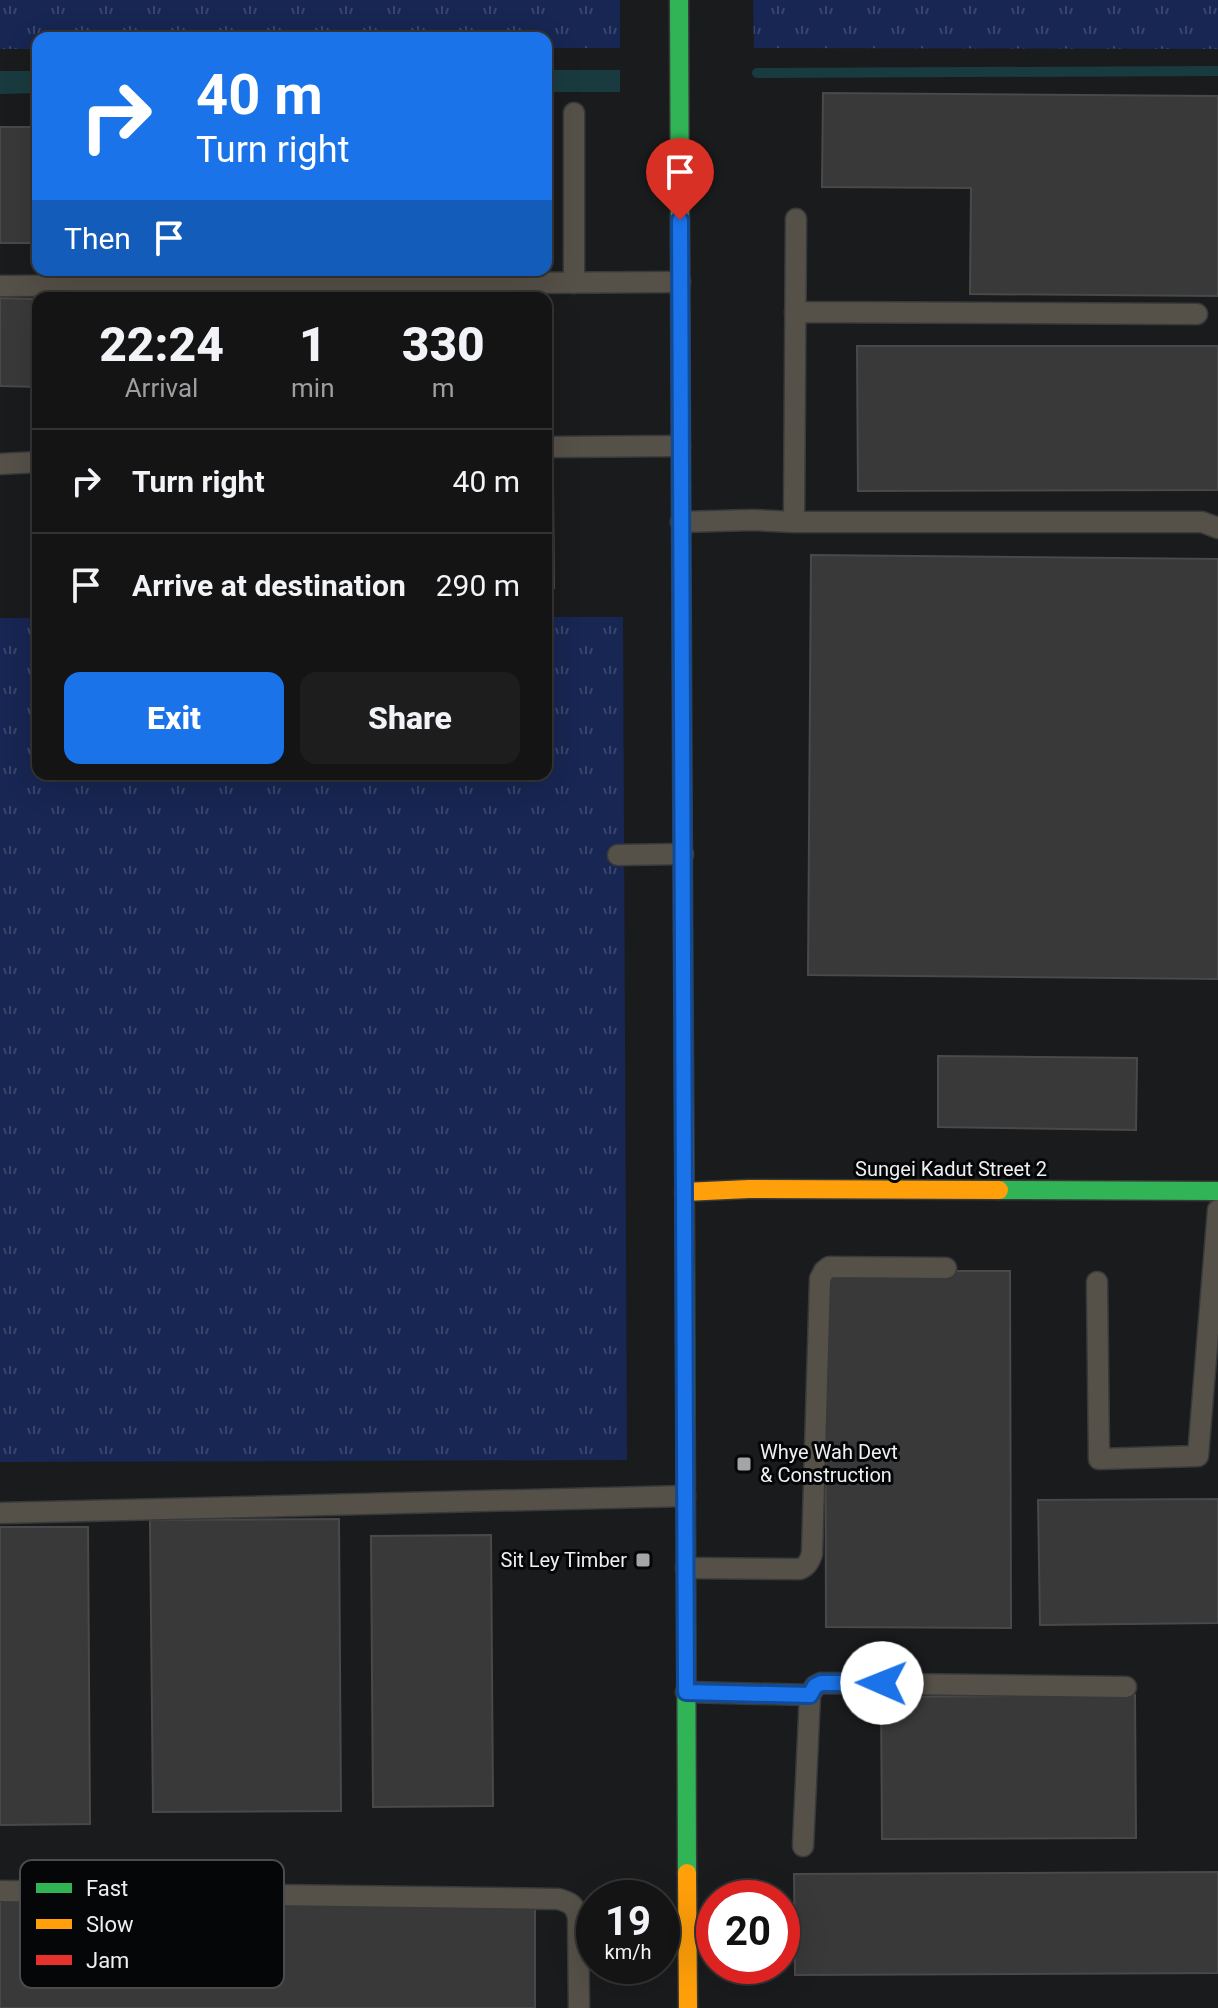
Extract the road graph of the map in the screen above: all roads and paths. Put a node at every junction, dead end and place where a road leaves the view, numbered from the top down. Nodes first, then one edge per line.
1 (679, 0) edge
2 (574, 113) dead end
3 (796, 219) dead end
4 (680, 282) junction
5 (574, 283) junction
6 (0, 286) edge
7 (795, 312) junction
8 (1197, 314) dead end
9 (680, 446) junction
10 (552, 447) edge
11 (32, 462) edge
12 (0, 464) edge
13 (681, 522) junction
14 (794, 522) junction
15 (1218, 528) edge
16 (683, 854) junction
17 (618, 855) dead end
18 (1218, 1191) edge
19 (684, 1192) junction
20 (1218, 1210) edge
21 (946, 1268) dead end
22 (1097, 1282) dead end
23 (685, 1496) junction
24 (0, 1513) edge
25 (686, 1568) junction
26 (1126, 1687) dead end
27 (686, 1692) junction
28 (810, 1695) junction
29 (803, 1846) dead end
30 (0, 1891) edge
31 (20, 1891) edge
32 (284, 1895) edge
33 (579, 2008) edge
34 (688, 2008) edge

1 - 4 street
2 - 5 lane
3 - 7 lane
4 - 5 lane
4 - 9 street
5 - 6 lane
7 - 8 lane
7 - 14 lane
9 - 10 lane
9 - 13 street
11 - 12 lane
13 - 14 lane
13 - 16 street
14 - 15 lane
16 - 17 lane
16 - 19 street
18 - 19 street, Sungei Kadut Street 2
19 - 23 street
20 - 22 lane
21 - 25 lane
23 - 24 lane
23 - 25 street
25 - 27 street
26 - 28 lane
27 - 28 lane
27 - 34 street
28 - 29 lane
30 - 31 lane
32 - 33 lane

